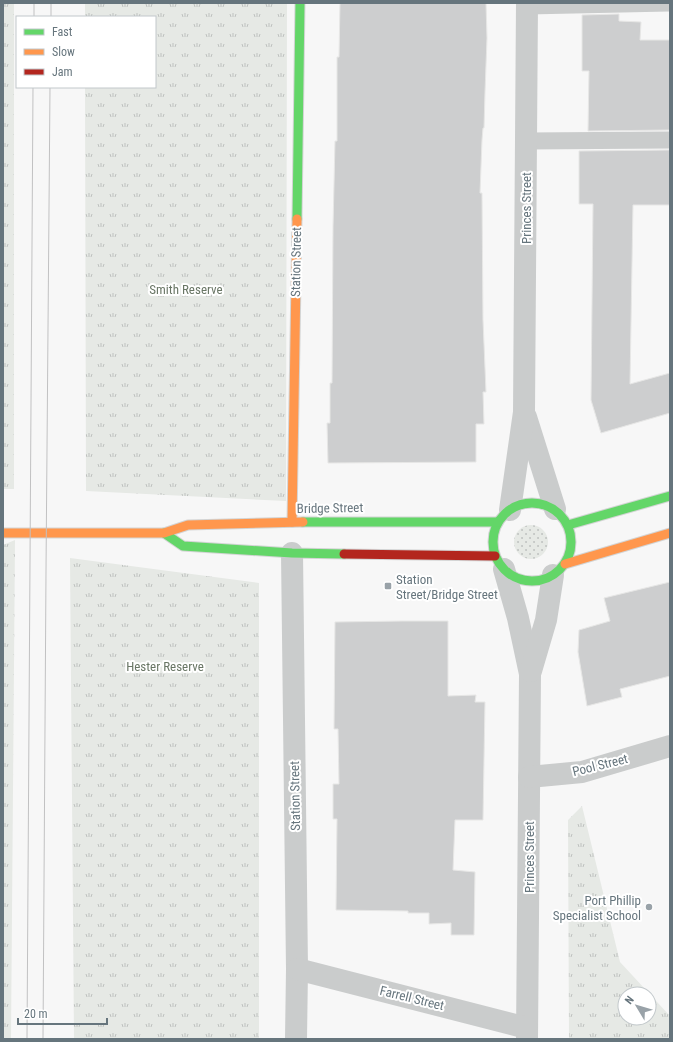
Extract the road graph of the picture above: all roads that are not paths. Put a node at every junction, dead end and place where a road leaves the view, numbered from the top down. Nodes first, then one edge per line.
1 (300, 3) edge
2 (669, 3) edge
3 (527, 5) edge
4 (670, 140) edge
5 (526, 141) junction
6 (524, 412) junction
7 (670, 496) edge
8 (555, 508) junction
9 (504, 516) junction
10 (292, 522) junction
11 (568, 525) junction
12 (3, 533) edge
13 (670, 533) edge
14 (164, 534) junction
15 (292, 553) junction
16 (499, 562) junction
17 (559, 570) junction
18 (530, 674) junction
19 (670, 746) edge
20 (530, 777) junction
21 (297, 969) junction
22 (528, 1033) edge
23 (296, 1039) edge

1 - 10 street, Station Street
2 - 3 lane
3 - 5 street, Princes Street
4 - 5 lane
5 - 6 street, Princes Street
6 - 8 street, Princes Street
6 - 9 street, Princes Street
7 - 11 street
8 - 9 street
8 - 11 street
9 - 10 street, Bridge Street
9 - 16 street
10 - 14 street, Bridge Street
11 - 17 street
12 - 14 street, Bridge Street
13 - 17 street
14 - 15 street
15 - 16 street
15 - 21 street, Station Street
16 - 17 street
16 - 18 street, Princes Street
17 - 18 street, Princes Street
18 - 20 street, Princes Street
19 - 20 street, Pool Street
20 - 22 street, Princes Street
21 - 22 street, Farrell Street
21 - 23 street, Station Street

